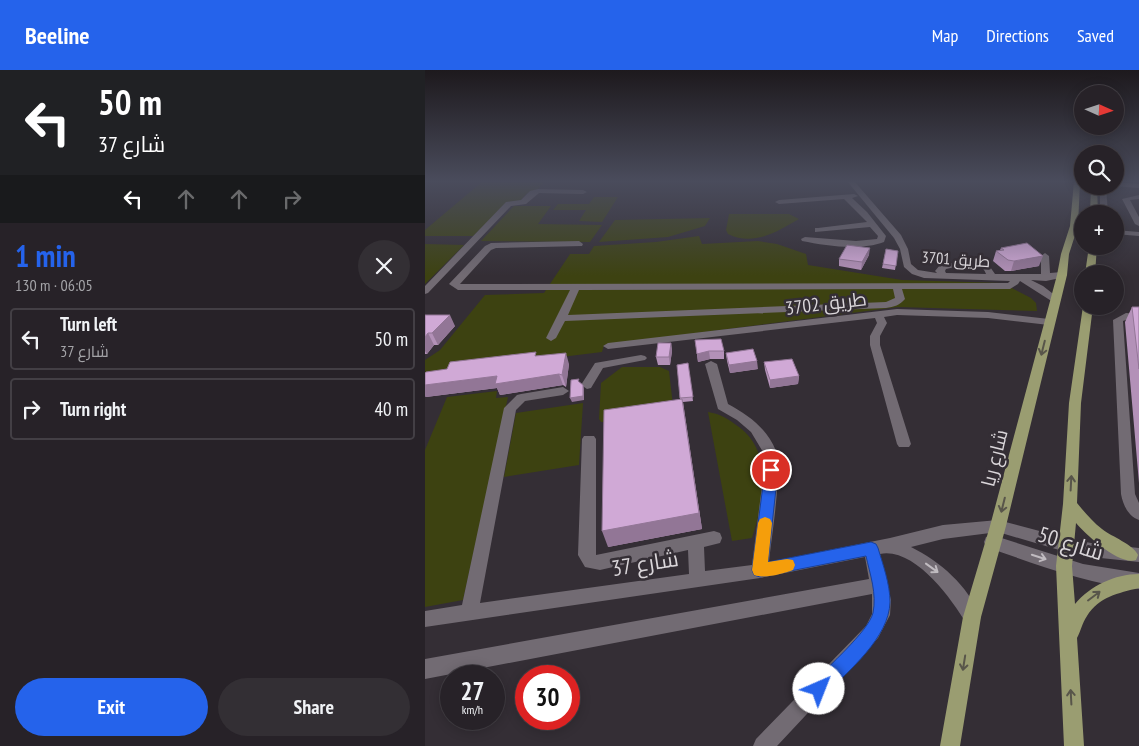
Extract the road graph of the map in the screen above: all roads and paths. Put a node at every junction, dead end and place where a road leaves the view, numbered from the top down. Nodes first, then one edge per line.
1 (501, 213) edge
2 (862, 213) edge
3 (877, 213) edge
4 (1075, 213) edge
5 (1133, 213) edge
6 (873, 224) junction
7 (1139, 224) edge
8 (818, 230) dead end
9 (1124, 233) edge
10 (1139, 234) edge
11 (805, 239) dead end
12 (579, 244) dead end
13 (1045, 256) edge
14 (943, 275) junction
15 (1062, 275) junction
16 (991, 277) junction
17 (1017, 278) junction
18 (1046, 278) junction
19 (897, 287) junction
20 (575, 289) junction
21 (425, 291) edge
22 (1056, 300) junction
23 (878, 314) junction
24 (1087, 315) edge
25 (1139, 317) edge
26 (561, 318) junction
27 (1049, 322) junction
28 (551, 338) dead end
29 (641, 358) dead end
30 (619, 361) junction
31 (711, 364) dead end
32 (587, 385) dead end
33 (563, 391) dead end
34 (589, 438) dead end
35 (904, 444) dead end
36 (1070, 504) junction
37 (1139, 514) edge
38 (998, 526) junction
39 (714, 538) dead end
40 (696, 542) junction
41 (992, 542) junction
42 (890, 545) junction
43 (1066, 545) junction
44 (871, 548) junction
45 (1134, 555) edge
46 (1064, 566) junction
47 (760, 570) junction
48 (697, 580) junction
49 (1138, 581) edge
50 (880, 586) junction
51 (469, 614) junction
52 (971, 617) junction
53 (425, 619) edge
54 (1068, 654) junction
55 (425, 669) edge
56 (763, 746) edge
57 (950, 746) edge
58 (1074, 746) edge

1 - 21 street
2 - 6 street
3 - 14 street, طريق 3701
4 - 15 main road, شارع ريا
5 - 7 street
6 - 8 street
6 - 11 street
9 - 10 street
12 - 20 street
13 - 18 street
14 - 16 street, طريق 3701
14 - 16 street
15 - 18 street, طريق 3701
15 - 22 main road, شارع ريا
16 - 17 street, طريق 3701
17 - 18 street, طريق 3701
17 - 19 street
17 - 22 street, طريق 3701
19 - 20 street
19 - 26 street
20 - 26 street
22 - 27 main road, شارع ريا
23 - 27 street, طريق 3702
23 - 30 street, طريق 3702
23 - 35 street
36 -> 24 main road
25 - 37 street
26 - 28 street
27 -> 38 main road, شارع ريا
29 - 30 street
30 - 32 street
31 - 47 street
33 - 51 street
34 - 40 street
36 - 43 main road
36 - 45 main road
38 - 41 main road, شارع ريا
38 - 42 street, شارع 37
38 - 43 street, شارع 50
39 - 40 street
40 - 48 street
41 -> 46 street, شارع 50
41 - 52 main road, شارع ريا
42 - 44 street, شارع 37
42 -> 52 street
43 - 45 street, شارع 50
43 - 46 main road
44 - 47 street, شارع 37
44 - 50 street
46 - 49 street, شارع 50
46 - 54 main road
47 - 48 street, شارع 37
48 - 51 street, شارع 37
54 -> 49 main road
50 - 55 street
50 - 56 street
51 - 53 street, شارع 37
52 -> 57 main road, شارع ريا
58 -> 54 main road

